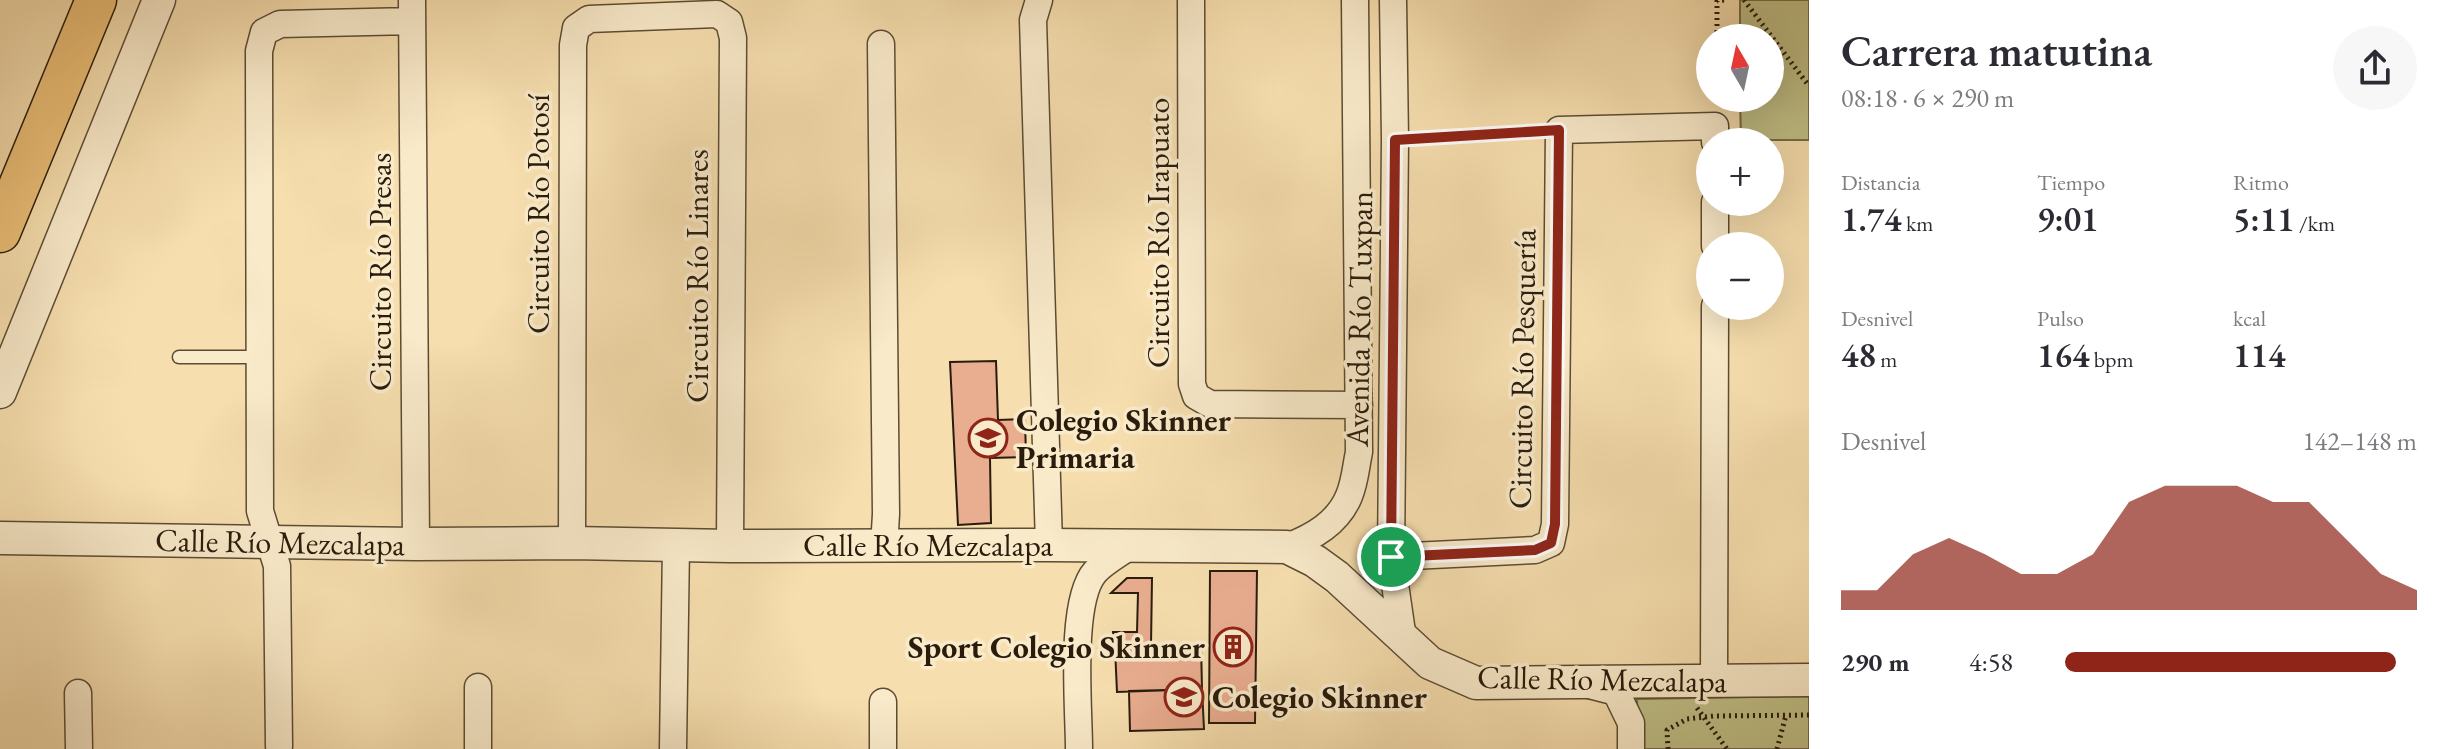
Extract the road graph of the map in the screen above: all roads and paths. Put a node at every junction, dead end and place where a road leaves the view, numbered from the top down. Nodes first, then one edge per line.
1 (96, 0) edge
2 (159, 0) edge
3 (1039, 0) edge
4 (1191, 0) edge
5 (1355, 0) edge
6 (1393, 0) edge
7 (1725, 0) edge
8 (1744, 0) edge
9 (412, 11) edge
10 (717, 14) joint
11 (1717, 24) edge
12 (881, 44) dead end
13 (1809, 86) edge
14 (1715, 128) edge
15 (1559, 130) junction
16 (1395, 140) junction
17 (0, 232) edge
18 (1715, 320) edge
19 (179, 357) dead end
20 (260, 357) junction
21 (0, 392) edge
22 (1359, 405) junction
23 (0, 538) edge
24 (270, 543) junction
25 (572, 543) junction
26 (416, 544) junction
27 (676, 545) junction
28 (1049, 545) junction
29 (730, 546) junction
30 (1130, 546) junction
31 (884, 547) junction
32 (1287, 547) junction
33 (1391, 557) junction
34 (1403, 639) junction
35 (1714, 680) junction
36 (1809, 680) edge
37 (1577, 681) junction
38 (1676, 681) junction
39 (478, 687) dead end
40 (78, 693) dead end
41 (883, 702) dead end
42 (1786, 715) junction
43 (1809, 715) edge
44 (1703, 717) junction
45 (279, 746) dead end
46 (79, 749) edge
47 (478, 749) edge
48 (673, 749) edge
49 (883, 749) edge
50 (1079, 749) edge
51 (1631, 749) edge
52 (1668, 749) edge
53 (1727, 749) edge
54 (1777, 749) edge

1 - 17 main road
2 - 21 street
3 - 28 street
4 - 22 street, Circuito Río Irapuato
5 - 22 street, Avenida Río Tuxpan
6 - 16 street, Avenida Río Tuxpan
7 - 11 path
8 - 13 path
9 - 20 street
9 - 26 street, Circuito Río Presas
10 - 25 street, Circuito Río Potosí
10 - 29 street, Circuito Río Linares
12 - 31 street
14 - 15 street
15 - 16 path
15 - 33 street, Circuito Río Pesquería
16 - 33 street, Avenida Río Tuxpan
18 - 35 street
19 - 20 lane
20 - 24 street
22 - 32 street, Avenida Río Tuxpan
23 - 24 street, Calle Río Mezcalapa
24 - 26 street, Calle Río Mezcalapa
24 - 45 street
25 - 26 street, Calle Río Mezcalapa
25 - 27 street, Calle Río Mezcalapa
27 - 29 street, Calle Río Mezcalapa
27 - 48 street
28 - 30 street, Calle Río Mezcalapa
28 - 31 street, Calle Río Mezcalapa
29 - 31 street, Calle Río Mezcalapa
30 - 32 street, Calle Río Mezcalapa
30 - 50 street
32 - 34 street, Calle Río Mezcalapa
33 - 34 street, Avenida Río Tuxpan
34 - 37 street, Calle Río Mezcalapa
35 - 36 street, Calle Río Mezcalapa
35 - 38 street, Calle Río Mezcalapa
37 - 38 street, Calle Río Mezcalapa
37 - 51 street
38 - 44 path
39 - 47 street
40 - 46 street
41 - 49 street
42 - 43 path
42 - 44 path
42 - 54 path
44 - 52 path
44 - 53 path

